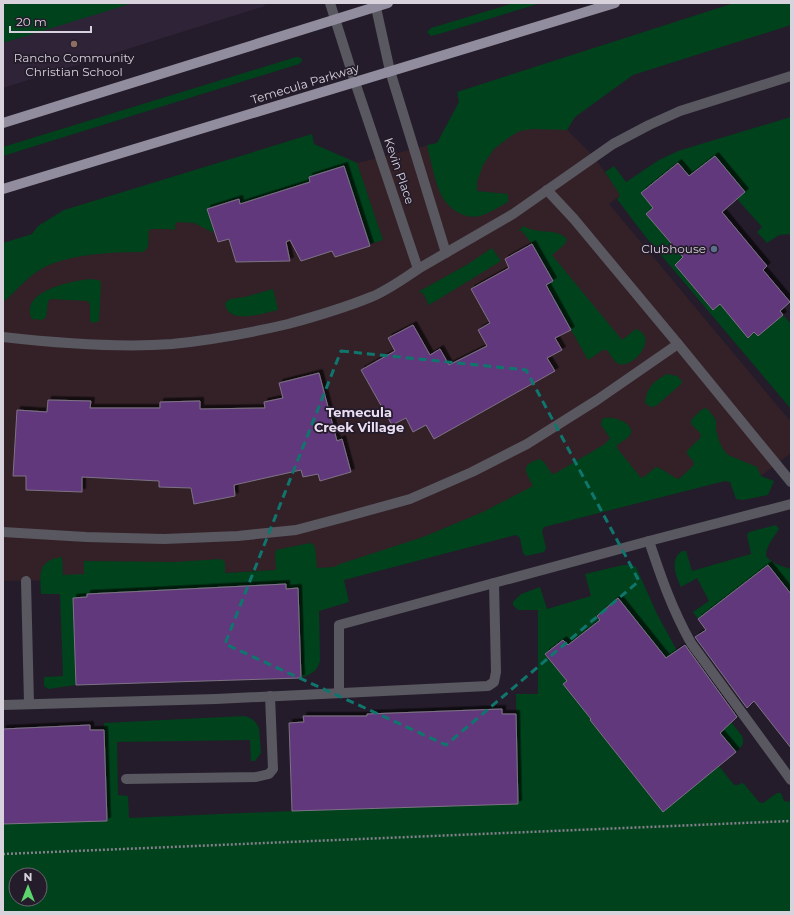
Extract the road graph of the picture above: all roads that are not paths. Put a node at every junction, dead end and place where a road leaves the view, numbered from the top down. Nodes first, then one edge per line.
1 (330, 3) edge
2 (388, 3) edge
3 (615, 3) edge
4 (375, 5) edge
5 (336, 20) junction
6 (390, 71) junction
7 (791, 76) edge
8 (355, 82) junction
9 (3, 123) edge
10 (3, 189) edge
11 (547, 190) junction
12 (446, 253) junction
13 (418, 269) junction
14 (3, 337) edge
15 (678, 344) junction
16 (791, 482) edge
17 (791, 504) edge
18 (3, 532) edge
19 (648, 541) junction
20 (26, 581) dead end
21 (494, 583) junction
22 (339, 693) junction
23 (270, 696) junction
24 (29, 703) junction
25 (3, 705) edge
26 (126, 780) dead end
27 (791, 780) edge

1 - 5 street, Kevin Place
2 - 4 main road
3 - 6 main road, Temecula Parkway
4 - 5 main road
4 - 6 street, Kevin Place
5 - 8 street, Kevin Place
5 - 9 main road
6 - 8 main road, Temecula Parkway
6 - 12 street, Kevin Place
7 - 11 street
8 - 10 main road, Temecula Parkway
8 - 13 street, Kevin Place
11 - 12 street
11 - 15 street
12 - 13 street
13 - 14 street
15 - 16 street
15 - 18 street
17 - 19 street
19 - 21 street
19 - 27 street
20 - 24 street
21 - 22 street
21 - 22 street
22 - 23 street
23 - 24 street
23 - 26 street
24 - 25 street

